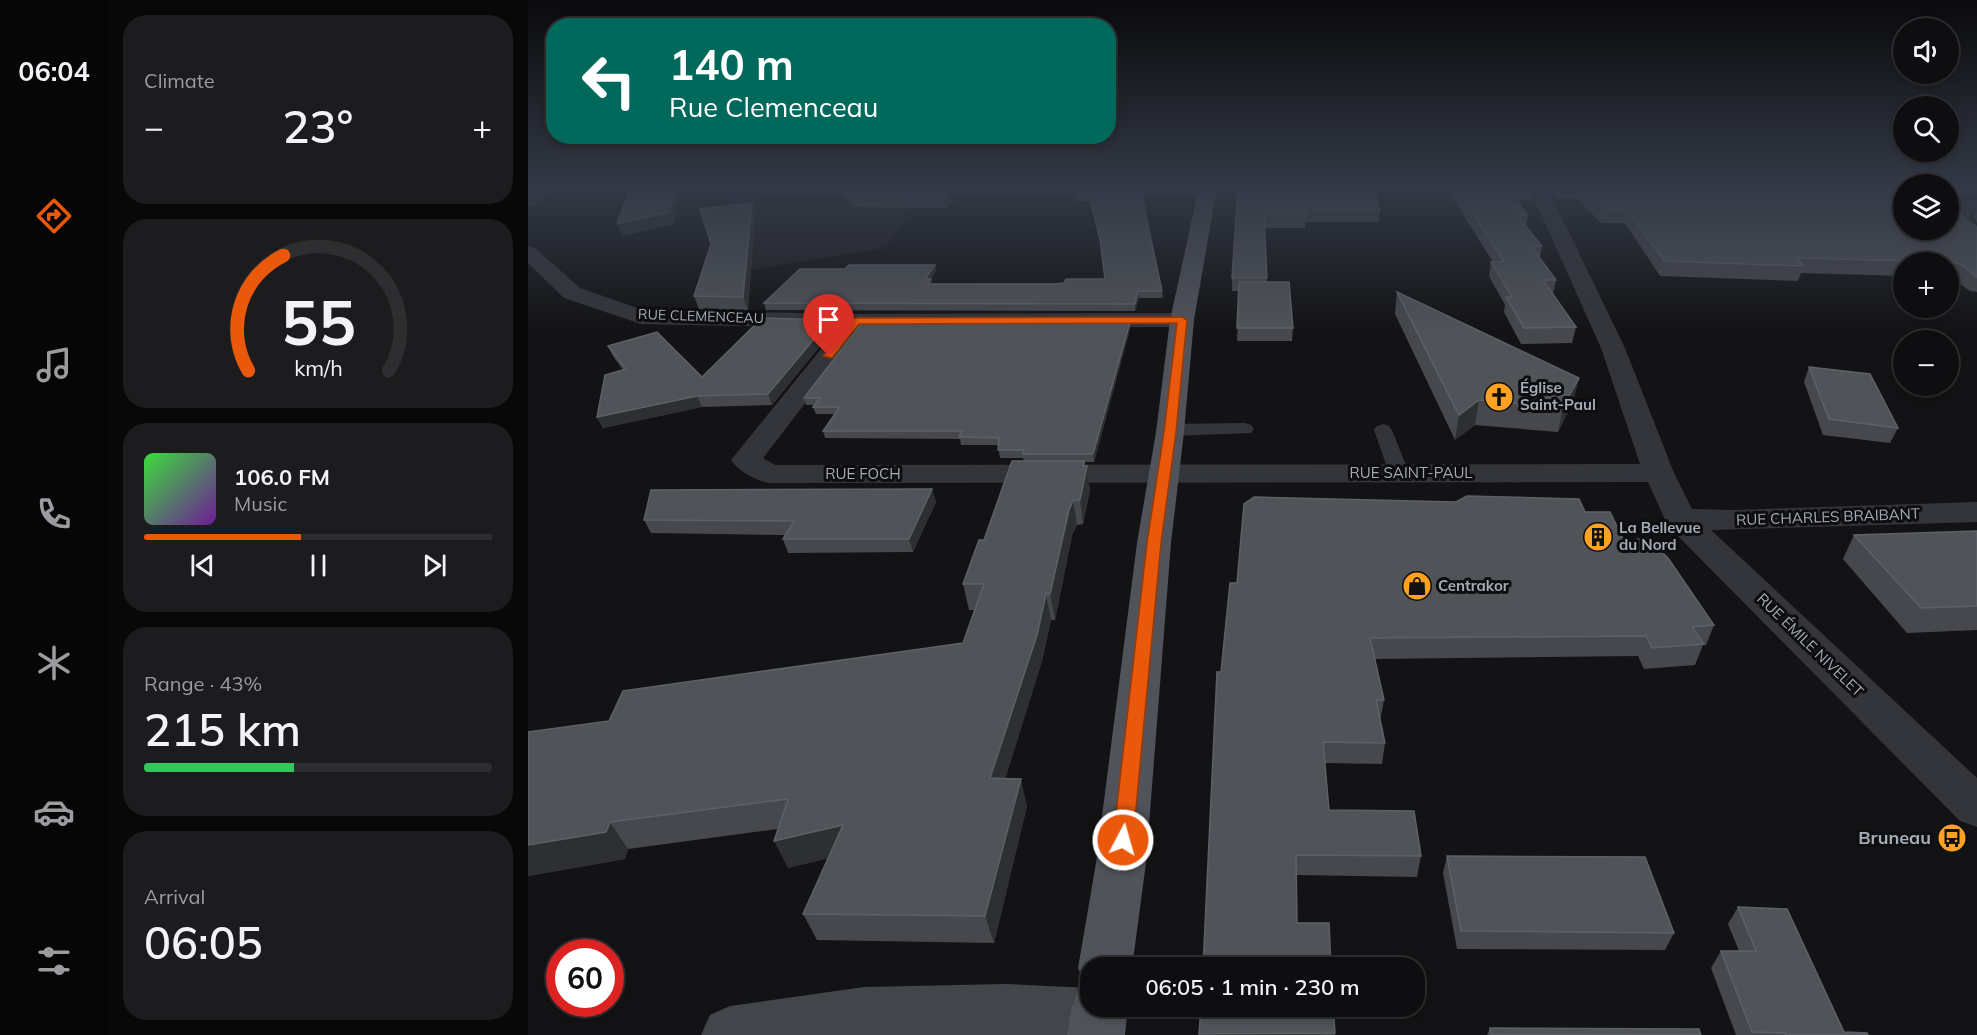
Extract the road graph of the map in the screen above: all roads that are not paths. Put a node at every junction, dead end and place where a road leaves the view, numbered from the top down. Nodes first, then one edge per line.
1 (1199, 235) edge
2 (1561, 235) edge
3 (528, 252) edge
4 (1182, 320) junction
5 (856, 321) junction
6 (1245, 429) dead end
7 (1170, 430) junction
8 (1383, 430) dead end
9 (1399, 473) junction
10 (1659, 473) junction
11 (1163, 474) junction
12 (1977, 512) edge
13 (1680, 519) junction
14 (1977, 807) edge
15 (1107, 957) edge
16 (1080, 1008) edge
17 (730, 1035) edge

1 - 4 main road
2 - 10 street, RUE ÉMILE NIVELET
3 - 5 street, RUE CLEMENCEAU
4 - 5 street, RUE CLEMENCEAU
4 - 7 main road
5 - 11 street, RUE FOCH
6 - 7 lane
7 - 11 main road
8 - 9 lane
9 - 10 street, RUE SAINT-PAUL
9 - 11 street, RUE SAINT-PAUL
10 - 13 street, RUE ÉMILE NIVELET
11 - 15 main road
12 - 13 street, RUE CHARLES BRAIBANT
13 - 14 street, RUE ÉMILE NIVELET
16 - 17 street

